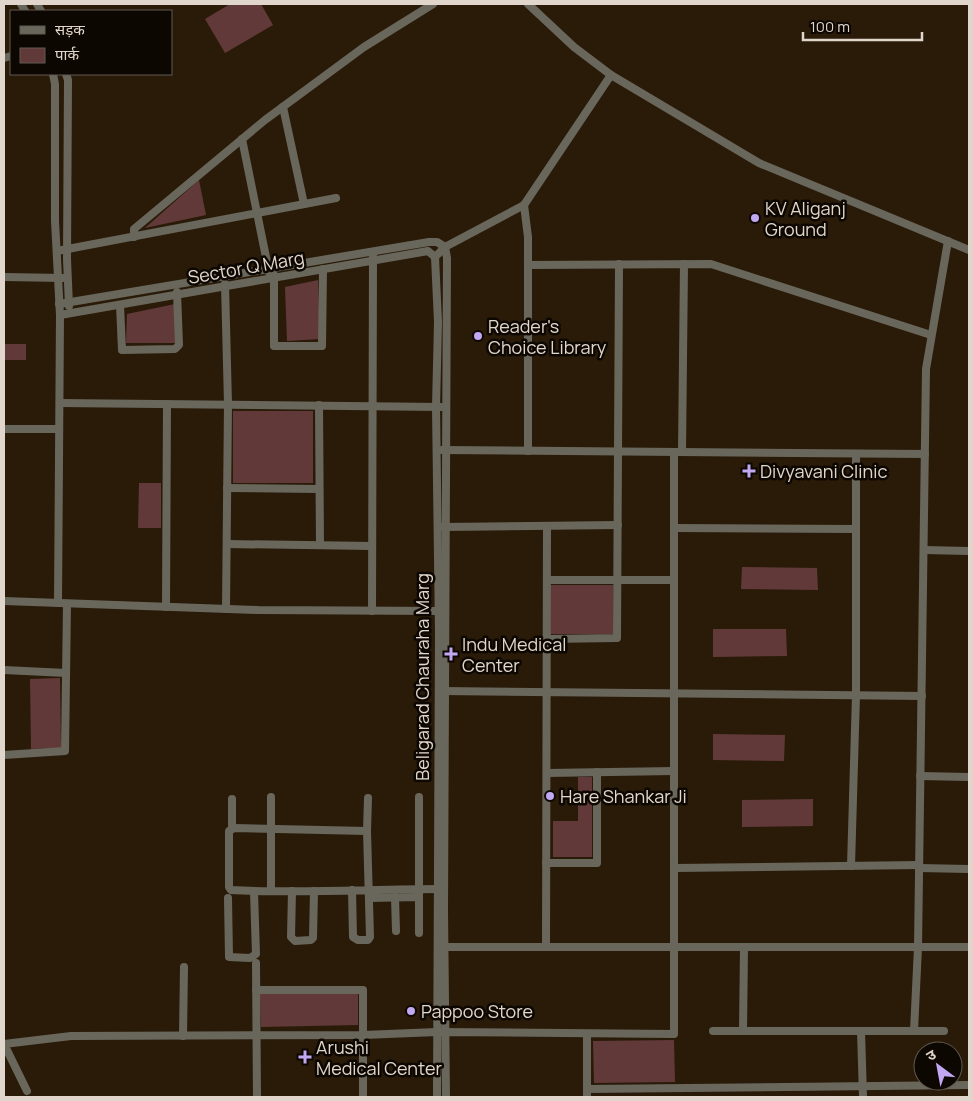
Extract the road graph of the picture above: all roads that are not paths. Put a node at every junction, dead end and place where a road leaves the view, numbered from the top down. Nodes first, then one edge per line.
1 (433, 4) edge
2 (528, 4) edge
3 (53, 75) edge
4 (66, 75) edge
5 (611, 76) junction
6 (283, 107) junction
7 (242, 139) junction
8 (336, 198) dead end
9 (304, 204) junction
10 (524, 205) junction
11 (257, 213) junction
12 (134, 237) junction
13 (948, 241) junction
14 (445, 247) junction
15 (67, 250) junction
16 (969, 250) edge
17 (57, 251) junction
18 (373, 251) junction
19 (435, 257) junction
20 (374, 261) junction
21 (619, 264) junction
22 (684, 264) junction
23 (528, 265) junction
24 (271, 269) junction
25 (323, 269) junction
26 (225, 276) junction
27 (4, 278) edge
28 (58, 278) junction
29 (68, 278) junction
30 (272, 278) junction
31 (176, 285) junction
32 (226, 286) junction
33 (178, 294) junction
34 (68, 303) junction
35 (59, 304) junction
36 (120, 305) junction
37 (69, 314) junction
38 (60, 315) junction
39 (931, 335) junction
40 (60, 403) junction
41 (167, 404) junction
42 (228, 404) junction
43 (319, 405) junction
44 (373, 406) junction
45 (436, 407) junction
46 (448, 407) junction
47 (4, 429) edge
48 (59, 429) junction
49 (447, 450) junction
50 (438, 451) junction
51 (528, 451) junction
52 (618, 452) junction
53 (678, 452) junction
54 (856, 454) junction
55 (925, 454) junction
56 (227, 488) junction
57 (319, 489) junction
58 (618, 525) junction
59 (547, 526) junction
60 (446, 527) junction
61 (437, 528) junction
62 (674, 528) junction
63 (856, 529) junction
64 (227, 544) junction
65 (320, 545) junction
66 (372, 546) junction
67 (924, 550) junction
68 (969, 551) edge
69 (547, 580) junction
70 (618, 580) junction
71 (674, 580) junction
72 (4, 601) edge
73 (58, 603) junction
74 (67, 604) junction
75 (166, 607) junction
76 (226, 609) junction
77 (372, 611) junction
78 (437, 611) junction
79 (446, 612) junction
80 (547, 639) junction
81 (4, 670) edge
82 (66, 673) junction
83 (437, 691) junction
84 (446, 691) junction
85 (547, 692) junction
86 (674, 694) junction
87 (856, 695) junction
88 (922, 696) junction
89 (4, 754) edge
90 (674, 771) junction
91 (598, 772) junction
92 (547, 773) junction
93 (920, 776) junction
94 (969, 777) edge
95 (419, 796) dead end
96 (271, 797) dead end
97 (368, 798) dead end
98 (232, 799) dead end
99 (232, 828) junction
100 (271, 828) junction
101 (368, 830) junction
102 (546, 863) junction
103 (851, 866) junction
104 (919, 867) junction
105 (674, 868) junction
106 (969, 869) edge
107 (440, 889) junction
108 (352, 890) junction
109 (271, 891) junction
110 (292, 891) junction
111 (314, 891) junction
112 (254, 892) junction
113 (419, 893) junction
114 (369, 894) junction
115 (395, 897) junction
116 (228, 898) dead end
117 (396, 931) dead end
118 (419, 933) dead end
119 (436, 946) junction
120 (444, 947) junction
121 (546, 947) junction
122 (674, 947) junction
123 (744, 947) junction
124 (918, 947) junction
125 (969, 948) edge
126 (256, 963) dead end
127 (184, 968) dead end
128 (256, 990) junction
129 (713, 1031) dead end
130 (742, 1031) junction
131 (861, 1031) junction
132 (914, 1031) junction
133 (944, 1031) dead end
134 (437, 1032) junction
135 (446, 1032) junction
136 (587, 1034) junction
137 (363, 1035) junction
138 (183, 1036) junction
139 (257, 1036) junction
140 (969, 1085) edge
141 (862, 1086) junction
142 (729, 1087) junction
143 (587, 1088) junction
144 (27, 1091) dead end
145 (257, 1097) edge
146 (363, 1097) edge
147 (437, 1097) edge
148 (446, 1097) edge
149 (587, 1097) edge
150 (729, 1097) edge
151 (863, 1097) edge

1 - 6 street
2 - 5 street
3 - 17 street
4 - 15 street
5 - 10 street
5 - 13 street
6 - 7 street
6 - 9 street
7 - 11 street
7 - 12 street
8 - 9 street
9 - 11 street
10 - 14 street
10 - 23 street
11 - 12 street
11 - 24 street
12 - 15 street
13 - 16 street
13 - 39 street
14 - 18 street
14 - 19 street
14 - 46 street
15 - 17 street
15 - 29 street
17 - 28 street
18 - 20 street
18 - 24 street
19 - 20 street, Sector Q Marg
19 - 45 street, Beligarad Chauraha Marg
20 - 25 street, Sector Q Marg
20 - 44 street
21 - 22 street
21 - 23 street
21 - 52 street
22 - 39 street
22 - 53 street
23 - 51 street
24 - 26 street
24 - 30 street
25 - 30 street, Sector Q Marg
25 - 30 street
26 - 31 street
26 - 32 street
27 - 28 street
28 - 29 street
28 - 35 street
29 - 34 street
30 - 32 street, Sector Q Marg
31 - 33 street
31 - 34 street
32 - 33 street, Sector Q Marg
32 - 42 street
33 - 36 street, Sector Q Marg
33 - 36 street
34 - 35 street
34 - 37 street
35 - 38 street
36 - 37 street, Sector Q Marg
37 - 38 street, Sector Q Marg
38 - 40 street
39 - 55 street
40 - 41 street
40 - 48 street
41 - 42 street
41 - 75 street
42 - 43 street
42 - 56 street
43 - 44 street
43 - 57 street
44 - 45 street
44 - 66 street
45 - 46 street
45 - 50 street, Beligarad Chauraha Marg
46 - 49 street
47 - 48 street
48 - 73 street
49 - 50 street
49 - 51 street
49 - 60 street
50 - 61 street, Beligarad Chauraha Marg
51 - 52 street
52 - 53 street
52 - 58 street
53 - 54 street
53 - 62 street
54 - 55 street
54 - 63 street
55 - 67 street
56 - 57 street
56 - 64 street
57 - 65 street
58 - 59 street
58 - 70 street
59 - 60 street
59 - 69 street
60 - 61 street
60 - 79 street
61 - 78 street, Beligarad Chauraha Marg
62 - 63 street
62 - 71 street
63 - 87 street
64 - 65 street
64 - 76 street
65 - 66 street
66 - 77 street
67 - 68 street
67 - 88 street
69 - 70 street
69 - 80 street
70 - 71 street
70 - 80 street
71 - 86 street
72 - 73 street
73 - 74 street
74 - 75 street
74 - 82 street
75 - 76 street
76 - 77 street
77 - 78 street
78 - 79 street
78 - 83 street, Beligarad Chauraha Marg
79 - 84 street
80 - 85 street
81 - 82 street
82 - 89 street
83 - 84 street
83 - 107 street, Beligarad Chauraha Marg
84 - 85 street
84 - 107 street
85 - 86 street
85 - 92 street
86 - 87 street
86 - 90 street
87 - 88 street
87 - 103 street
88 - 93 street
90 - 91 street
90 - 105 street
91 - 92 street
91 - 102 street
92 - 102 street
93 - 94 street
93 - 104 street
95 - 113 street
96 - 100 street
97 - 101 street
98 - 99 street
99 - 100 street
99 - 112 street
100 - 101 street
100 - 109 street
101 - 114 street
102 - 121 street
103 - 104 street
103 - 105 street
104 - 106 street
104 - 124 street
105 - 122 street
107 - 113 street
107 - 119 street, Beligarad Chauraha Marg
107 - 120 street
108 - 111 street
108 - 114 street
108 - 114 street
109 - 110 street
109 - 112 street
110 - 111 street
110 - 111 street
112 - 116 street
113 - 114 street
113 - 115 street
113 - 118 street
114 - 115 street
115 - 117 street
119 - 120 street
119 - 134 street, Beligarad Chauraha Marg
120 - 121 street
120 - 135 street
121 - 122 street
122 - 123 street
122 - 136 street
123 - 124 street
123 - 130 street
124 - 125 street
124 - 132 street
126 - 128 street
127 - 138 street
128 - 137 street
128 - 139 street
129 - 130 street
130 - 131 street
131 - 132 street
131 - 141 street
132 - 133 street
134 - 135 street
134 - 137 street
134 - 147 street, Beligarad Chauraha Marg
135 - 136 street
135 - 148 street
136 - 143 street
137 - 139 street
137 - 146 street
138 - 139 street
138 - 144 street
139 - 145 street
140 - 141 street
141 - 142 street
141 - 151 street
142 - 143 street
142 - 150 street
143 - 149 street

